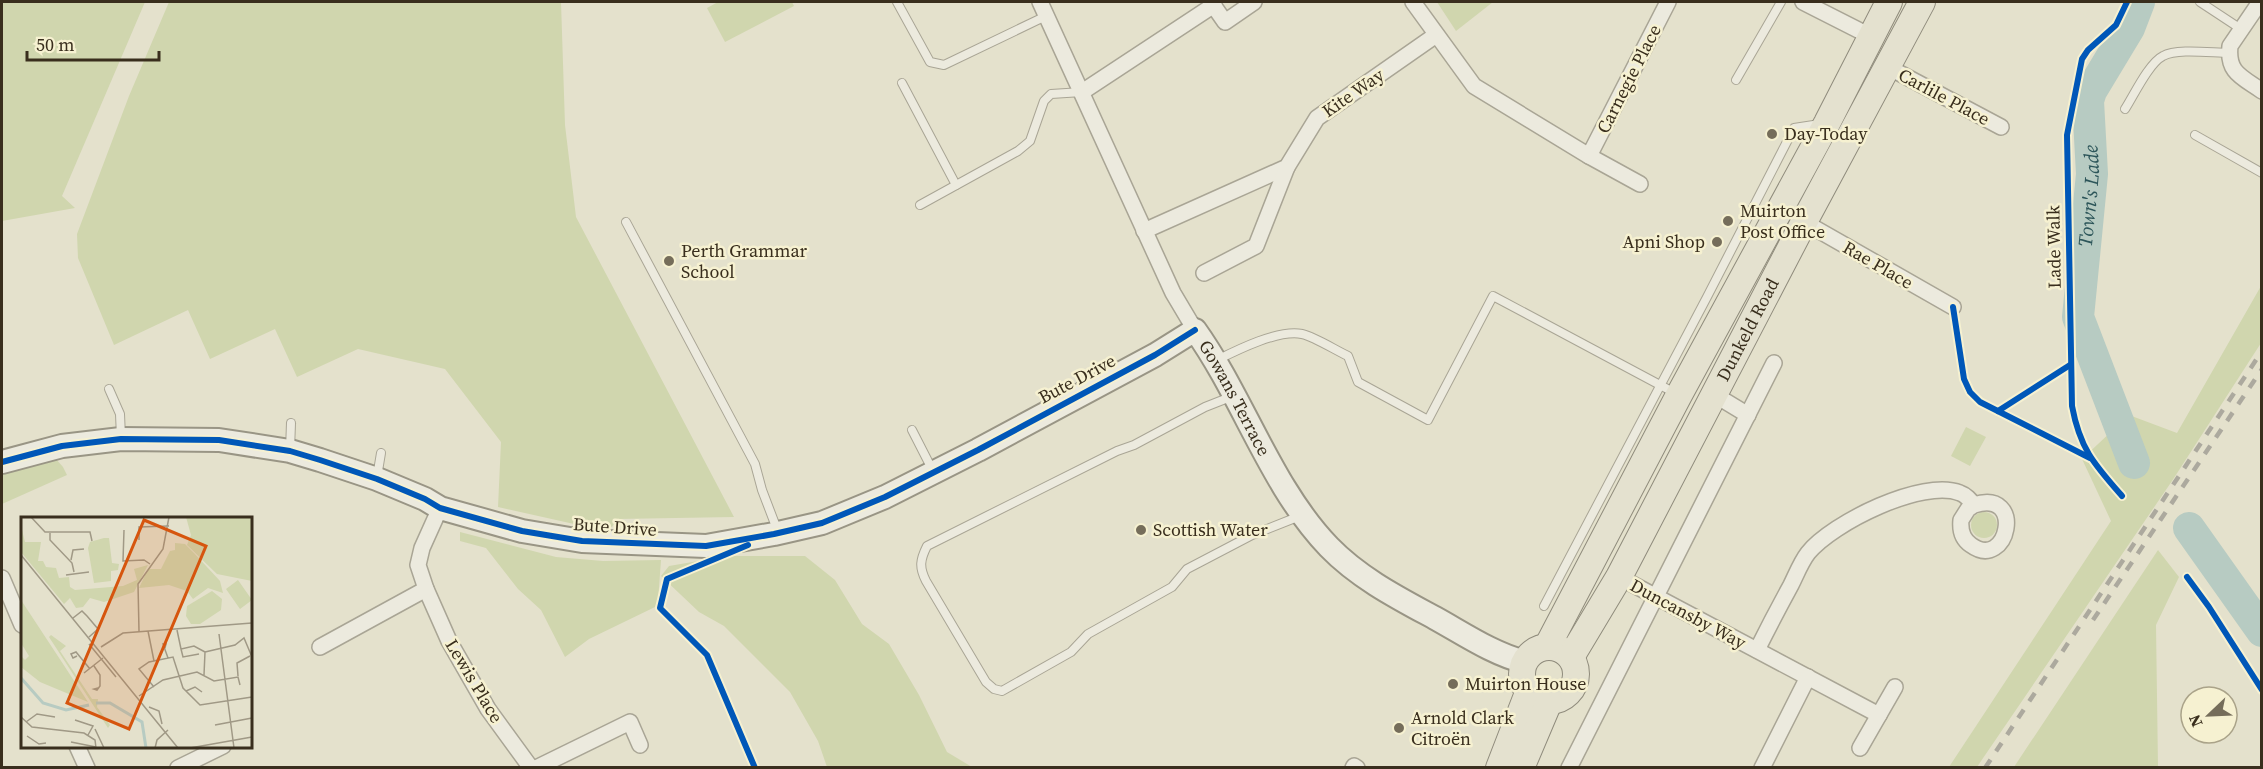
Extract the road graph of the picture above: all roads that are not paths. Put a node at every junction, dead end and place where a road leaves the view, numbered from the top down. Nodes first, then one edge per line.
1 (897, 2) edge
2 (1254, 2) edge
3 (1413, 2) edge
4 (1668, 2) edge
5 (1781, 2) edge
6 (1803, 2) edge
7 (1889, 2) edge
8 (1922, 2) edge
9 (2200, 2) edge
10 (2260, 2) edge
11 (1212, 3) edge
12 (1044, 9) edge
13 (2241, 28) junction
14 (1436, 35) junction
15 (1870, 36) junction
16 (2229, 53) junction
17 (1888, 67) junction
18 (1736, 80) dead end
19 (902, 83) dead end
20 (2262, 90) edge
21 (1082, 92) junction
22 (2125, 109) dead end
23 (1827, 123) junction
24 (2001, 127) dead end
25 (2195, 135) dead end
26 (1589, 156) junction
27 (1287, 167) junction
28 (2262, 173) edge
29 (1640, 184) dead end
30 (956, 185) junction
31 (920, 205) dead end
32 (1792, 216) junction
33 (626, 222) dead end
34 (1144, 231) junction
35 (1204, 273) dead end
36 (1953, 308) dead end
37 (1195, 330) junction
38 (1215, 361) junction
39 (1774, 363) dead end
40 (1690, 388) junction
41 (109, 389) dead end
42 (1234, 396) junction
43 (1748, 415) junction
44 (291, 423) dead end
45 (912, 429) dead end
46 (121, 439) junction
47 (290, 451) junction
48 (381, 453) dead end
49 (2, 462) edge
50 (933, 472) junction
51 (376, 479) junction
52 (1974, 505) dead end
53 (440, 508) junction
54 (1304, 515) junction
55 (774, 534) junction
56 (1620, 577) junction
57 (2, 578) edge
58 (426, 589) junction
59 (1656, 597) junction
60 (1544, 606) dead end
61 (21, 620) edge
62 (320, 647) dead end
63 (1547, 647) junction
64 (1757, 650) junction
65 (1571, 657) junction
66 (1525, 662) junction
67 (1808, 677) junction
68 (1895, 687) dead end
69 (1539, 698) junction
70 (1879, 715) junction
71 (640, 745) dead end
72 (78, 748) edge
73 (221, 748) edge
74 (1860, 748) dead end
75 (87, 768) edge
76 (178, 768) edge
77 (531, 768) edge
78 (536, 768) edge
79 (1499, 768) edge
80 (1521, 768) edge
81 (1569, 768) edge
82 (1762, 768) edge

1 - 12 lane
2 - 11 street
3 - 14 street, Carnegie Place
4 - 26 street, Carnegie Place
5 - 18 lane
6 - 15 street
7 - 15 main road, Dunkeld Road
8 - 17 main road, Dunkeld Road
9 - 13 lane
10 - 13 street
11 - 21 street
12 - 21 street, Gowans Terrace
13 - 16 street
14 - 26 street, Carnegie Place
14 - 27 street, Kite Way
15 - 23 main road, Dunkeld Road
16 - 20 street
16 - 22 lane
17 - 24 street, Carlile Place
17 - 32 main road, Dunkeld Road
19 - 30 lane
21 - 30 lane
21 - 34 street, Gowans Terrace
23 - 32 main road, Dunkeld Road
23 - 40 lane
25 - 28 lane
26 - 29 street, Carnegie Place
27 - 34 street
27 - 35 street, Kite Way
30 - 31 lane
32 - 36 street, Rae Place
32 - 40 main road, Dunkeld Road
33 - 55 lane
34 - 37 street, Gowans Terrace
37 - 38 street, Gowans Terrace
37 - 50 street, Bute Drive
38 - 40 lane
38 - 42 street, Gowans Terrace
39 - 43 street
40 - 43 street
40 - 56 main road, Dunkeld Road
40 - 60 lane
40 - 63 main road, Dunkeld Road
41 - 46 lane
42 - 54 street, Gowans Terrace
42 - 54 lane
43 - 59 street
44 - 47 lane
45 - 50 lane
46 - 47 street, Bute Drive
46 - 49 street, Bute Drive
47 - 51 street, Bute Drive
48 - 51 lane
50 - 55 street, Bute Drive
51 - 53 street, Bute Drive
52 - 64 street, Duncansby Way
53 - 55 street, Bute Drive
53 - 58 street, Lewis Place
54 - 66 street, Gowans Terrace
56 - 59 street, Duncansby Way
56 - 65 main road, Dunkeld Road
57 - 61 street
58 - 62 street
58 - 77 street, Lewis Place
59 - 64 street, Duncansby Way
59 - 81 street
63 - 65 main road
63 - 66 main road
64 - 67 street, Duncansby Way
65 - 69 main road
66 - 69 main road
67 - 70 street, Duncansby Way
67 - 82 street
68 - 70 street
69 - 79 main road
69 - 80 main road
70 - 74 street
71 - 78 street
72 - 75 street
73 - 76 street

